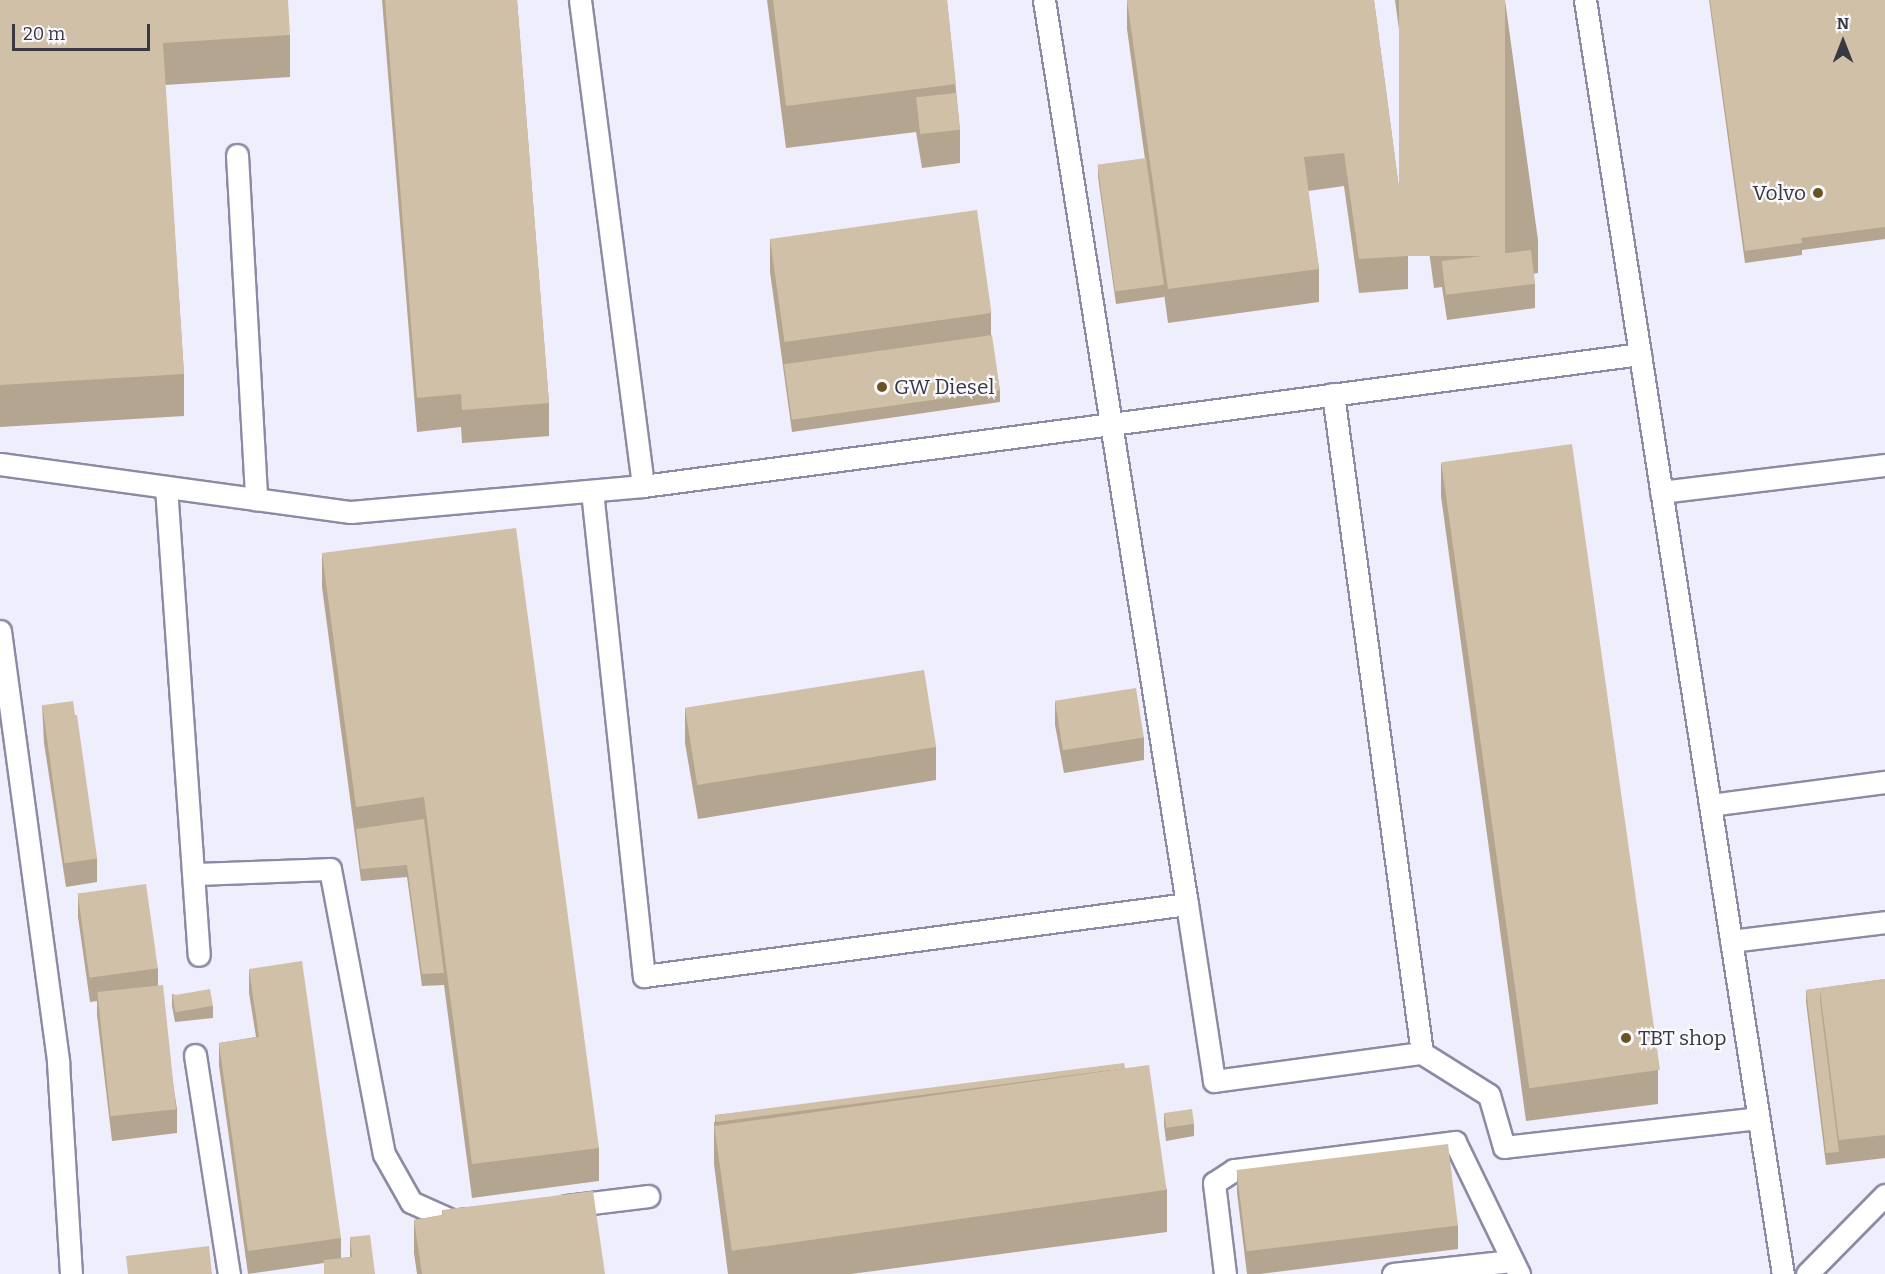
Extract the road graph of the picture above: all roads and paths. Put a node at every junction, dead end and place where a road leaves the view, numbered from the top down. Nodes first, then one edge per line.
1 (580, 0) edge
2 (1044, 0) edge
3 (1585, 0) edge
4 (237, 155) dead end
5 (1640, 354) junction
6 (1333, 394) junction
7 (1111, 423) junction
8 (0, 464) edge
9 (1885, 465) edge
10 (643, 486) junction
11 (166, 487) junction
12 (592, 491) junction
13 (1661, 492) junction
14 (256, 499) junction
15 (0, 631) edge
16 (1885, 782) edge
17 (1710, 805) junction
18 (194, 874) junction
19 (1187, 904) junction
20 (1885, 922) edge
21 (1731, 941) junction
22 (199, 955) dead end
23 (1422, 1053) junction
24 (195, 1055) dead end
25 (1758, 1118) junction
26 (1885, 1195) edge
27 (648, 1196) dead end
28 (544, 1209) edge
29 (487, 1217) edge
30 (1515, 1268) edge
31 (71, 1274) edge
32 (230, 1274) edge
33 (1225, 1274) edge
34 (1393, 1274) edge
35 (1783, 1274) edge
36 (1807, 1274) edge

1 - 10 lane
2 - 7 lane
3 - 5 lane
4 - 14 lane
5 - 6 lane
5 - 13 lane
6 - 7 lane
6 - 23 lane
7 - 10 lane
7 - 19 lane
8 - 11 lane
9 - 13 lane
10 - 12 lane
11 - 14 lane
11 - 18 lane
12 - 14 lane
12 - 19 lane
13 - 17 lane
15 - 31 lane
16 - 17 lane
17 - 21 lane
18 - 22 lane
18 - 29 lane
19 - 23 lane
20 - 21 lane
21 - 25 lane
23 - 25 lane
24 - 32 lane
25 - 35 lane
26 - 36 lane
27 - 28 lane
30 - 33 lane
30 - 34 lane

